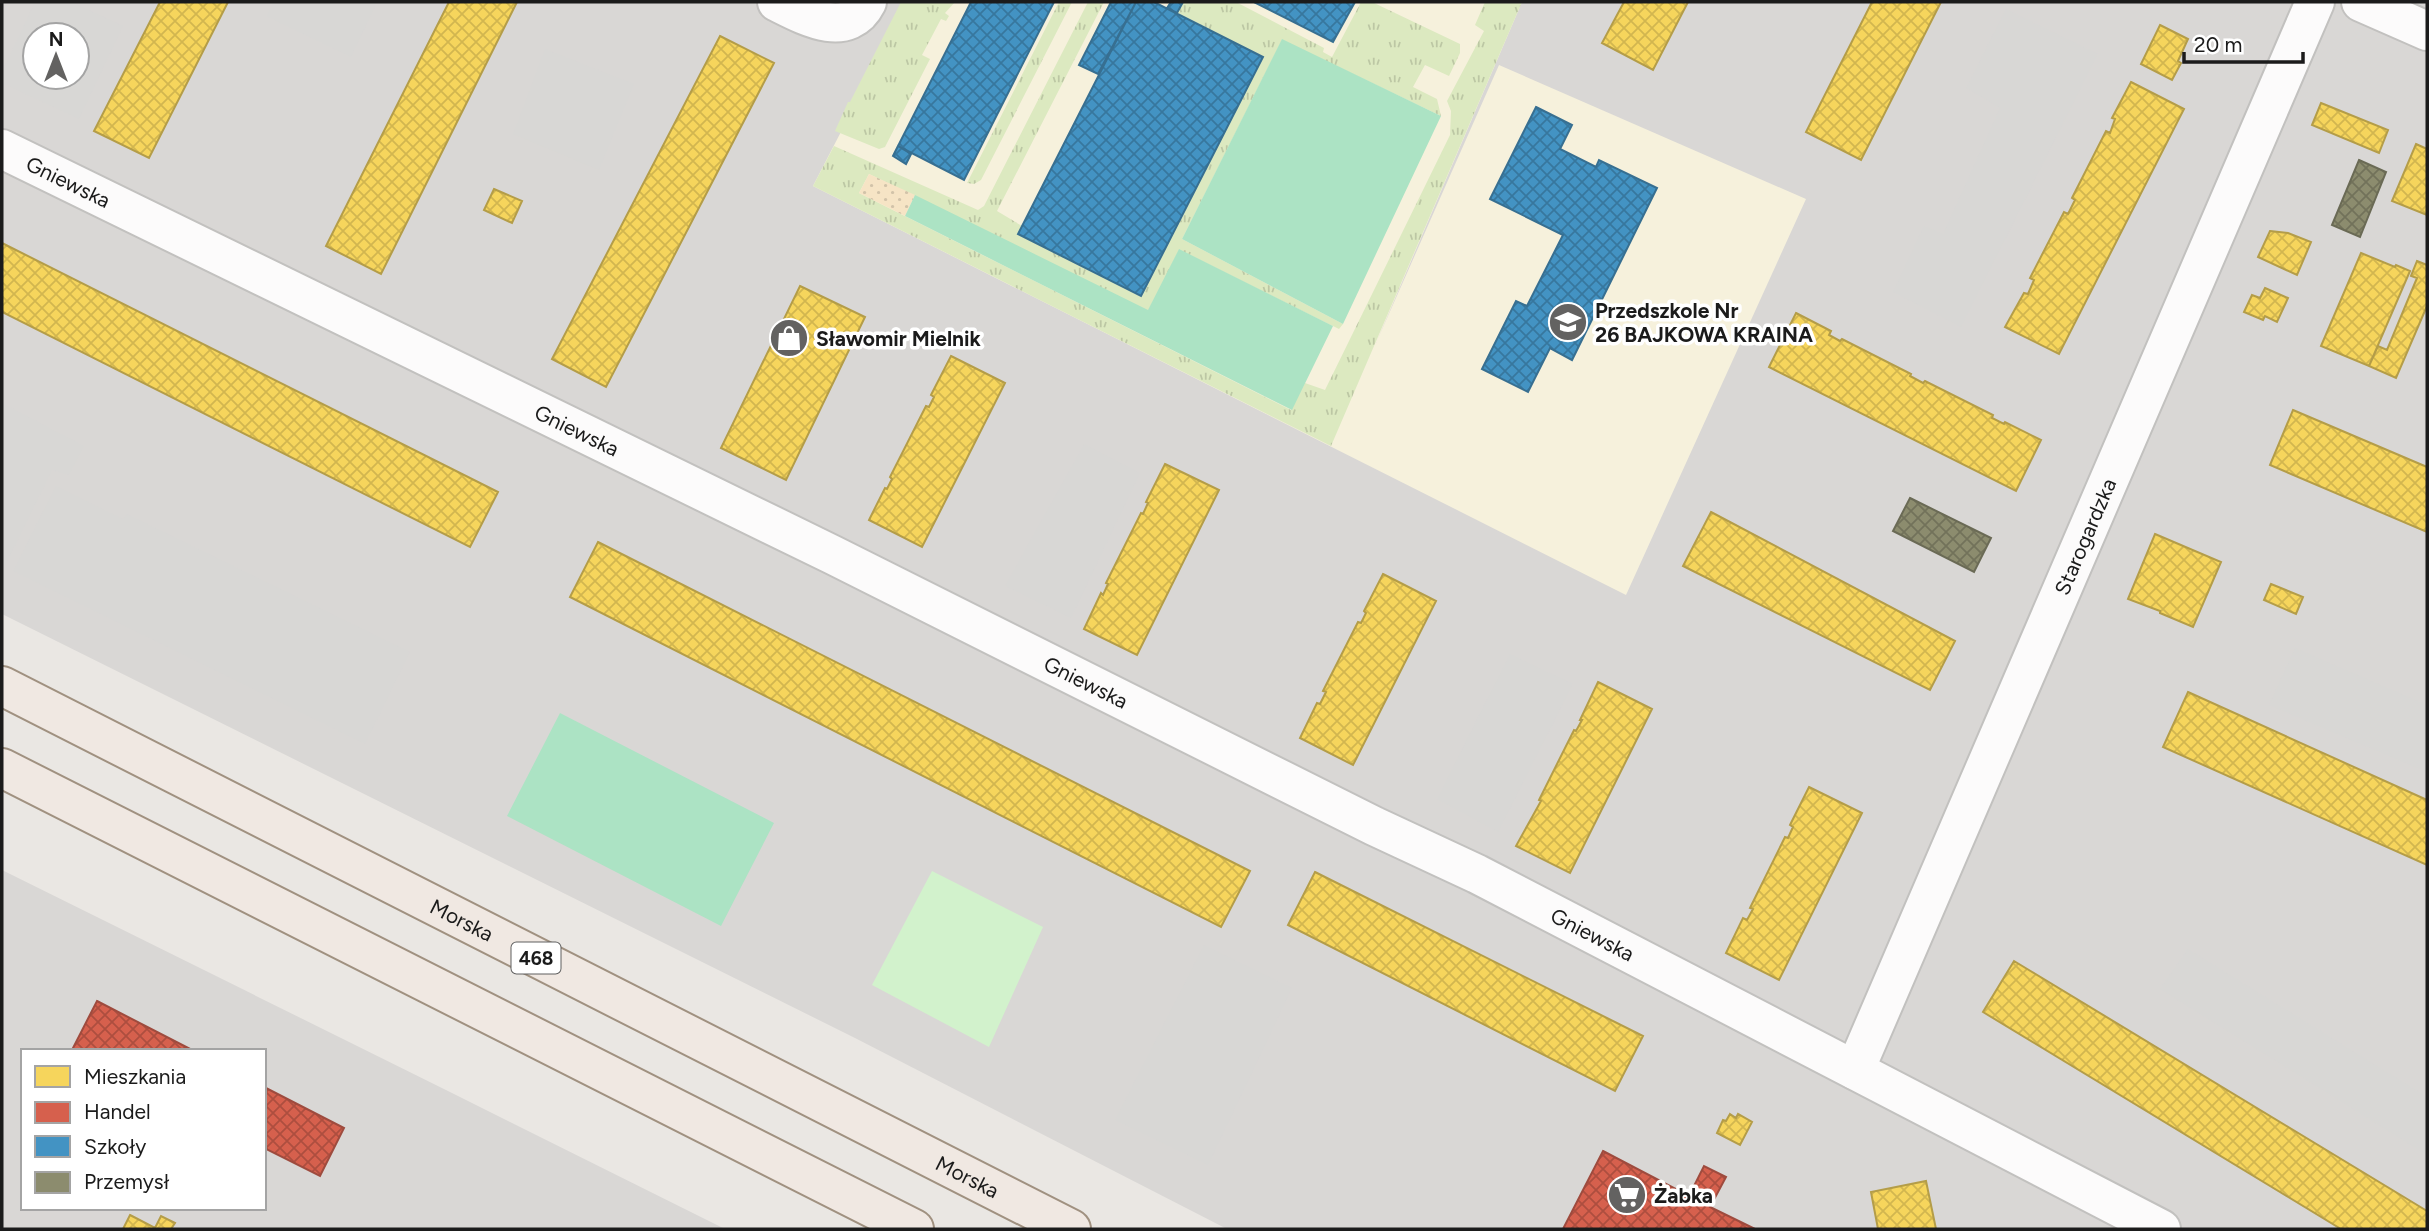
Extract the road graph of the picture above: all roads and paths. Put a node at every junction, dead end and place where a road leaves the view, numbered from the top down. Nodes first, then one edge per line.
1 (777, 2) edge
2 (867, 2) edge
3 (2315, 2) edge
4 (2361, 2) edge
5 (2427, 31) edge
6 (2, 149) edge
7 (2, 687) edge
8 (2, 768) edge
9 (1855, 1070) junction
10 (914, 1229) edge
11 (1071, 1229) edge
12 (2161, 1229) edge

1 - 2 street
3 - 9 street, Starogardzka
4 - 5 street
6 - 9 street, Gniewska
7 - 11 main road, Morska / 468
8 - 10 main road
9 - 12 street, Gniewska

